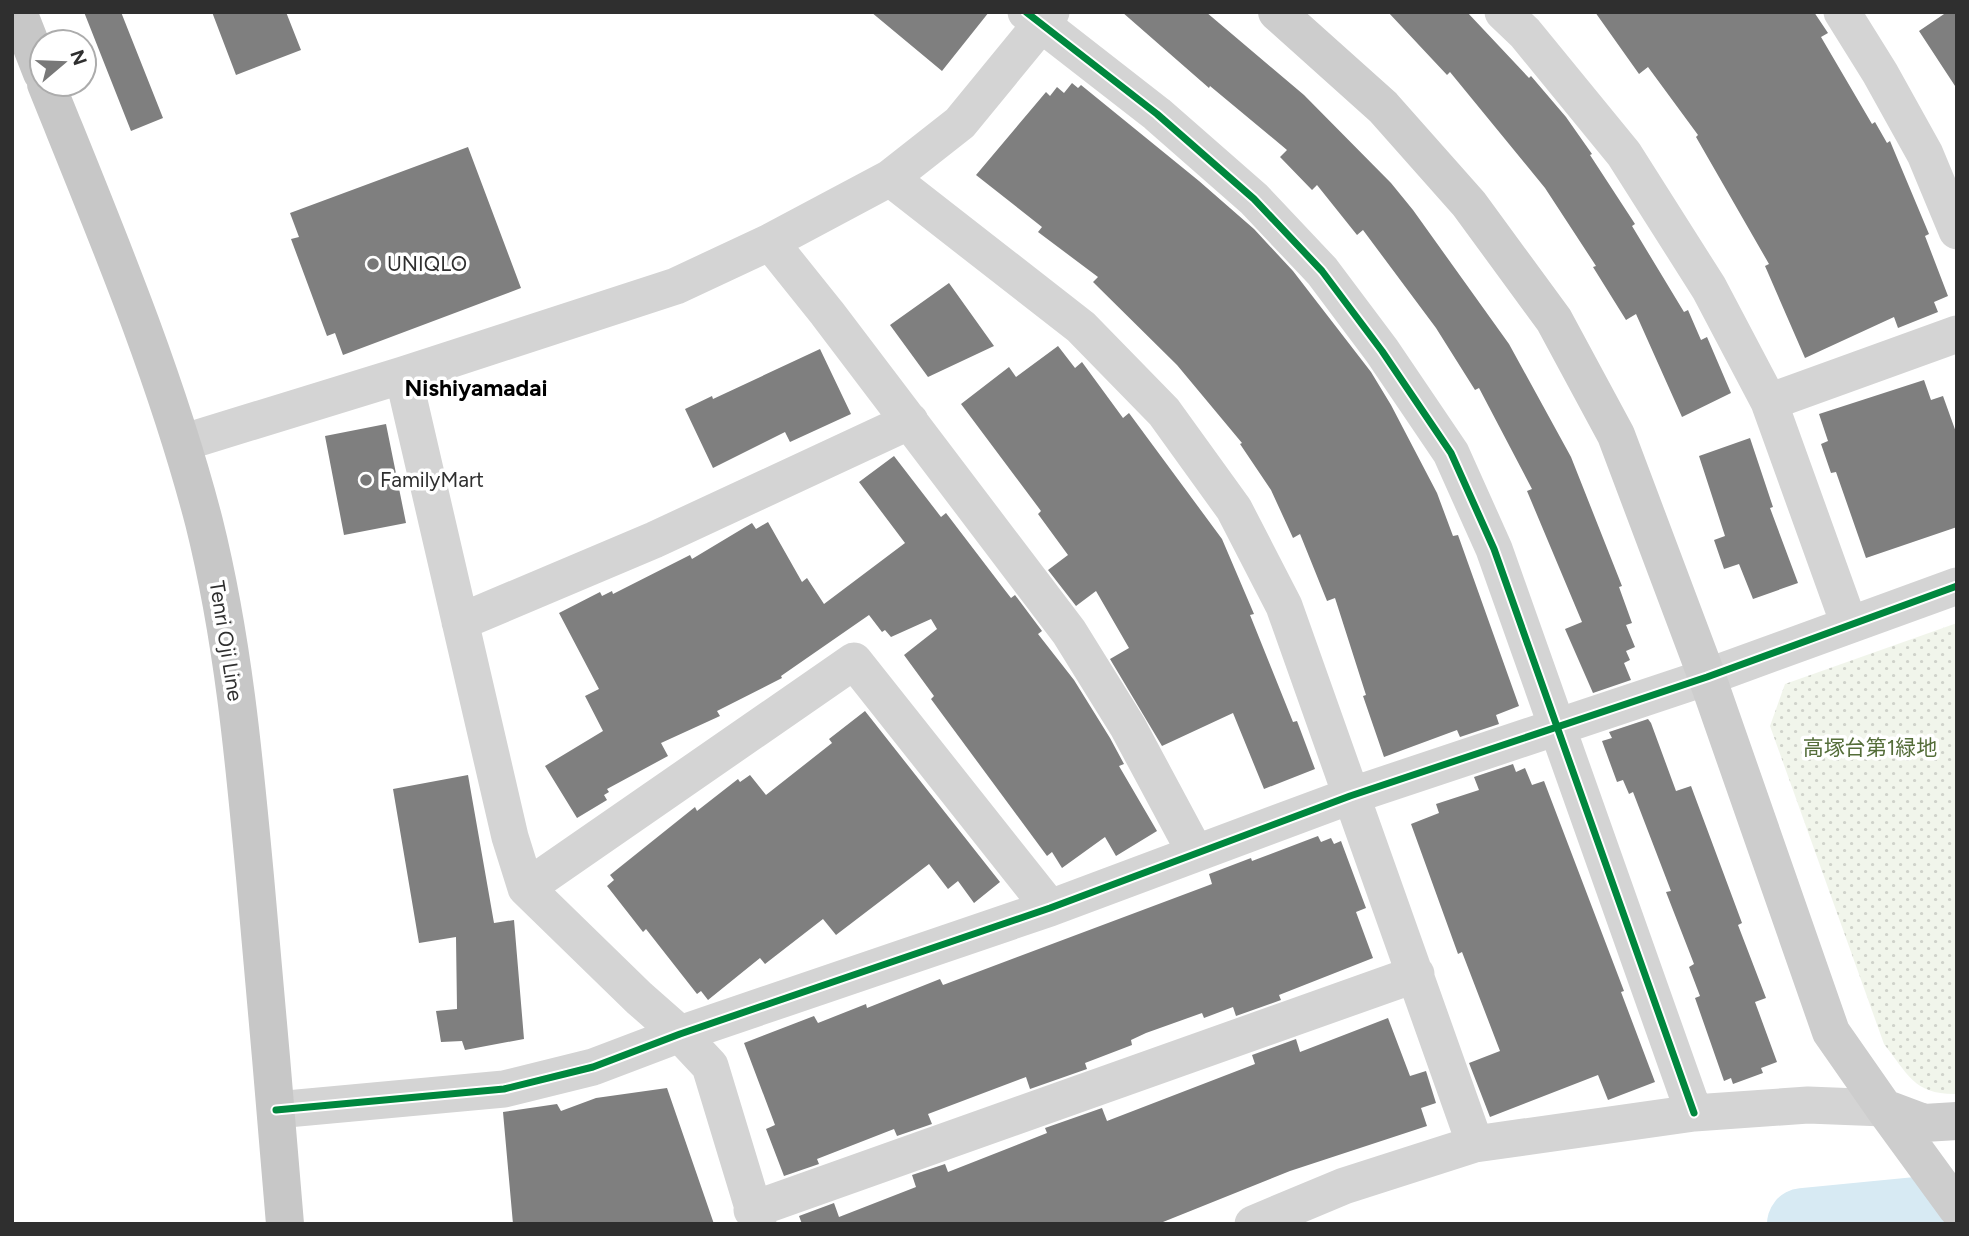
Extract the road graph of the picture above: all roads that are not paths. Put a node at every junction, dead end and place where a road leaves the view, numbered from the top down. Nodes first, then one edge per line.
1 (18, 12) edge
2 (1277, 12) edge
3 (1503, 12) edge
4 (1842, 12) edge
5 (1039, 16) edge
6 (28, 37) edge
7 (52, 98) edge
8 (890, 178) junction
9 (1957, 231) edge
10 (769, 242) junction
11 (1957, 334) edge
12 (403, 374) junction
13 (1769, 402) junction
14 (910, 421) junction
15 (182, 443) junction
16 (1957, 586) edge
17 (460, 622) junction
18 (1849, 624) junction
19 (1707, 677) junction
20 (1557, 726) junction
21 (1350, 796) junction
22 (1195, 852) junction
23 (526, 888) junction
24 (1050, 908) junction
25 (1416, 974) junction
26 (680, 1034) junction
27 (1884, 1108) junction
28 (276, 1110) junction
29 (1694, 1113) junction
30 (1957, 1121) edge
31 (1475, 1144) junction
32 (1957, 1208) edge
33 (755, 1217) edge
34 (285, 1224) edge
35 (1253, 1224) edge

1 - 6 main road
2 - 19 street
3 - 13 street
4 - 9 street
5 - 8 street
5 - 20 street
7 - 15 main road, Tenri Oji Line
8 - 10 street
8 - 21 street
10 - 12 street
10 - 14 street
11 - 13 street
12 - 15 street
12 - 17 street
13 - 18 street
14 - 17 street
14 - 22 street
15 - 28 main road, Tenri Oji Line
16 - 18 street
17 - 23 street
18 - 19 street
19 - 20 street
19 - 27 street
20 - 21 street
20 - 29 street
21 - 22 street
21 - 25 street
22 - 24 street
23 - 24 street
23 - 26 street
24 - 26 street
25 - 31 street
25 - 33 street
26 - 28 street
26 - 33 street
27 - 29 street
27 - 30 street
27 - 32 street
28 - 34 main road, Tenri Oji Line
29 - 31 street
31 - 35 street

